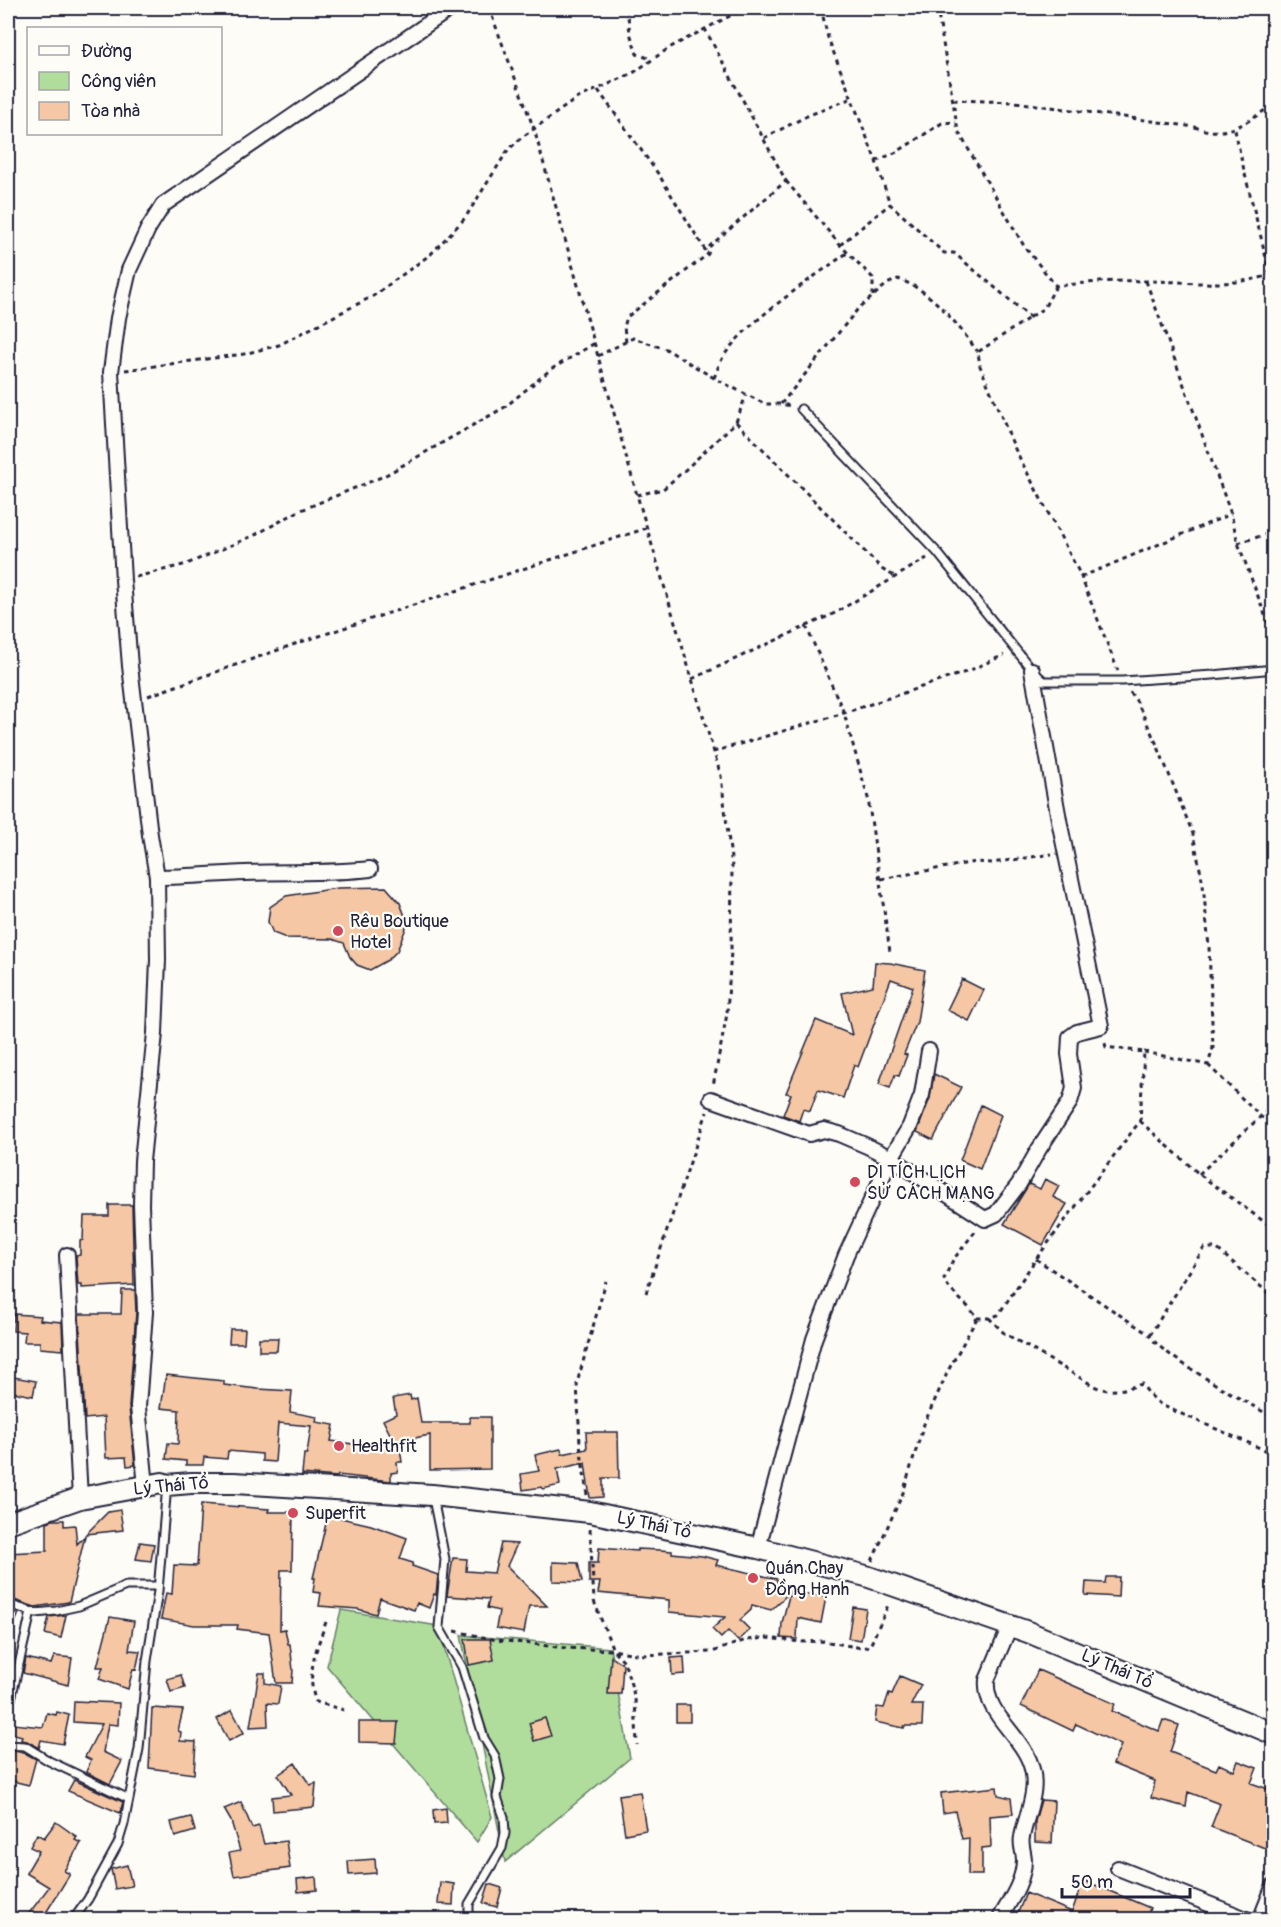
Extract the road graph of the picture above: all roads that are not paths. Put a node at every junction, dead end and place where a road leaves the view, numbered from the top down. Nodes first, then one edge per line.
1 (451, 8) edge
2 (801, 410) road end
3 (1274, 669) edge
4 (1032, 670) junction
5 (370, 869) dead end
6 (157, 877) junction
7 (928, 1051) dead end
8 (711, 1099) road end
9 (891, 1158) junction
10 (66, 1256) dead end
11 (167, 1485) junction
12 (146, 1486) junction
13 (432, 1495) junction
14 (80, 1498) junction
15 (8, 1523) edge
16 (758, 1548) junction
17 (158, 1586) junction
18 (8, 1604) edge
19 (31, 1612) junction
20 (1010, 1626) junction
21 (8, 1712) edge
22 (1274, 1734) edge
23 (8, 1745) edge
24 (129, 1799) junction
25 (1118, 1868) dead end
26 (1274, 1885) edge
27 (74, 1920) edge
28 (476, 1920) edge
29 (999, 1920) edge
30 (1249, 1920) edge
31 (1260, 1920) edge

1 - 6 street
2 - 4 lane
3 - 4 lane
4 - 9 street
5 - 6 street
6 - 12 street
7 - 9 street
8 - 9 street
9 - 16 street
10 - 14 street
11 - 12 street, Lý Thái Tổ
11 - 13 street, Lý Thái Tổ
11 - 17 lane
12 - 14 street, Lý Thái Tổ
13 - 16 street, Lý Thái Tổ
13 - 28 lane
14 - 15 street, Lý Thái Tổ
16 - 20 street, Lý Thái Tổ
17 - 19 lane
17 - 24 lane
18 - 19 lane
19 - 21 lane
20 - 22 street, Lý Thái Tổ
20 - 29 street
23 - 24 lane
24 - 27 lane
25 - 30 street
26 - 31 street

